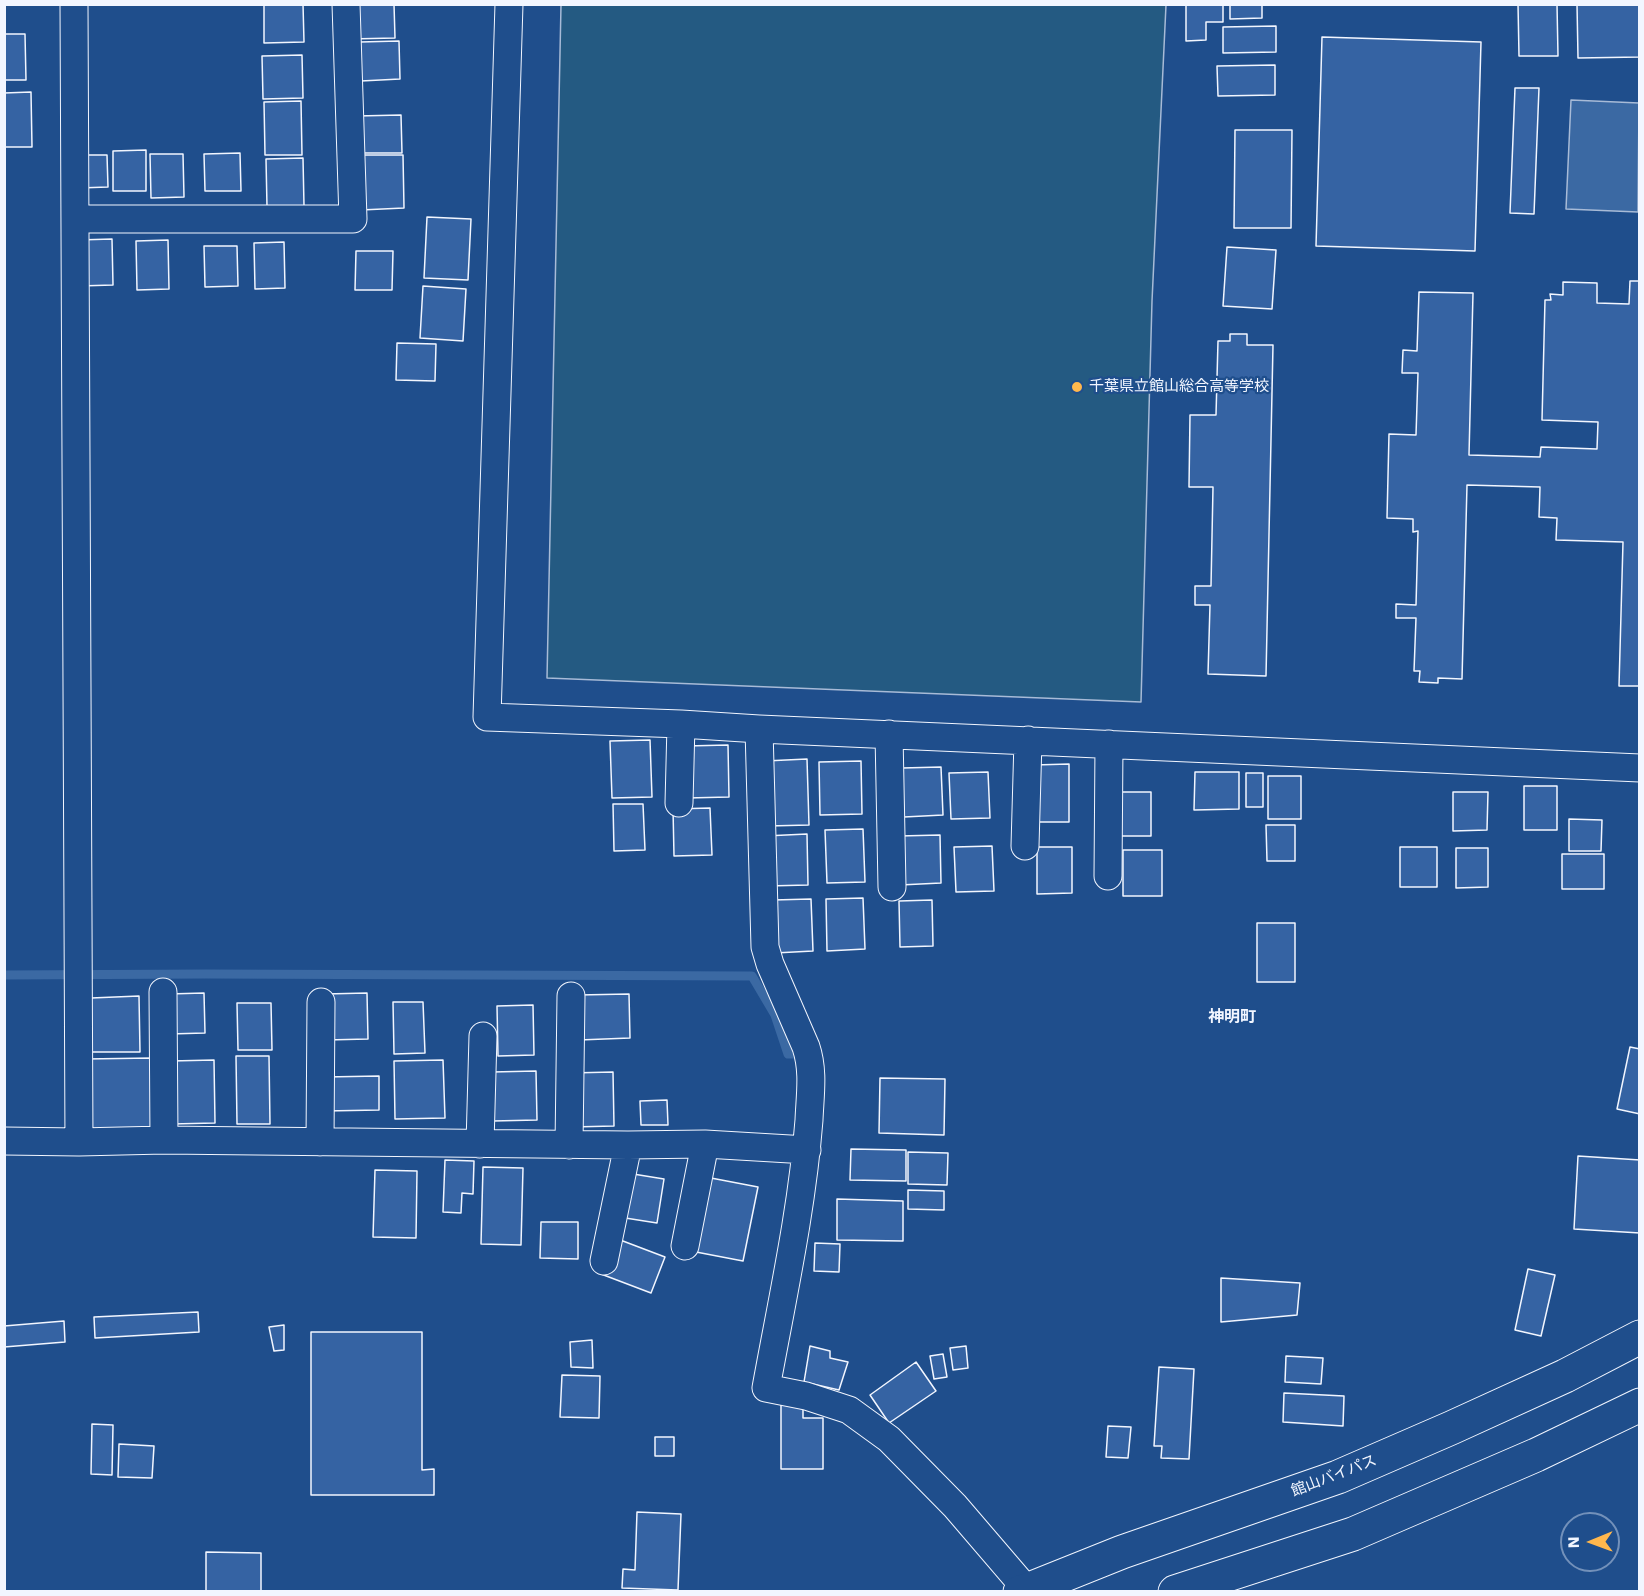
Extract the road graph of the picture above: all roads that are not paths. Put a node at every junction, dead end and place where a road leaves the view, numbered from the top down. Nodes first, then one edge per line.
1 (75, 4) edge
2 (346, 4) edge
3 (509, 4) edge
4 (75, 219) junction
5 (681, 724) junction
6 (759, 729) junction
7 (889, 734) junction
8 (1028, 740) junction
9 (1109, 744) junction
10 (1640, 768) edge
11 (679, 803) dead end
12 (1024, 846) dead end
13 (1107, 876) dead end
14 (892, 887) dead end
15 (163, 992) dead end
16 (571, 996) dead end
17 (321, 1002) dead end
18 (483, 1036) dead end
19 (164, 1140) junction
20 (4, 1142) edge
21 (79, 1142) junction
22 (320, 1142) junction
23 (480, 1144) junction
24 (705, 1144) junction
25 (569, 1145) junction
26 (628, 1145) junction
27 (807, 1150) junction
28 (685, 1245) dead end
29 (604, 1261) dead end
30 (1640, 1337) edge
31 (1640, 1405) edge
32 (1023, 1591) edge
33 (1175, 1592) edge

1 - 4 street
2 - 4 street
3 - 5 street
4 - 21 street
5 - 6 street
5 - 11 street
6 - 7 street
6 - 27 street
7 - 8 street
7 - 14 street
8 - 9 street
8 - 12 street
9 - 10 street
9 - 13 street
15 - 19 street
16 - 25 street
17 - 22 street
18 - 23 street
19 - 21 street
19 - 22 street
20 - 21 street
22 - 23 street
23 - 25 street
24 - 26 street
24 - 27 street
24 - 28 street
25 - 26 street
26 - 29 street
27 - 32 street
30 - 32 highway, 館山バイパス
31 - 33 highway

